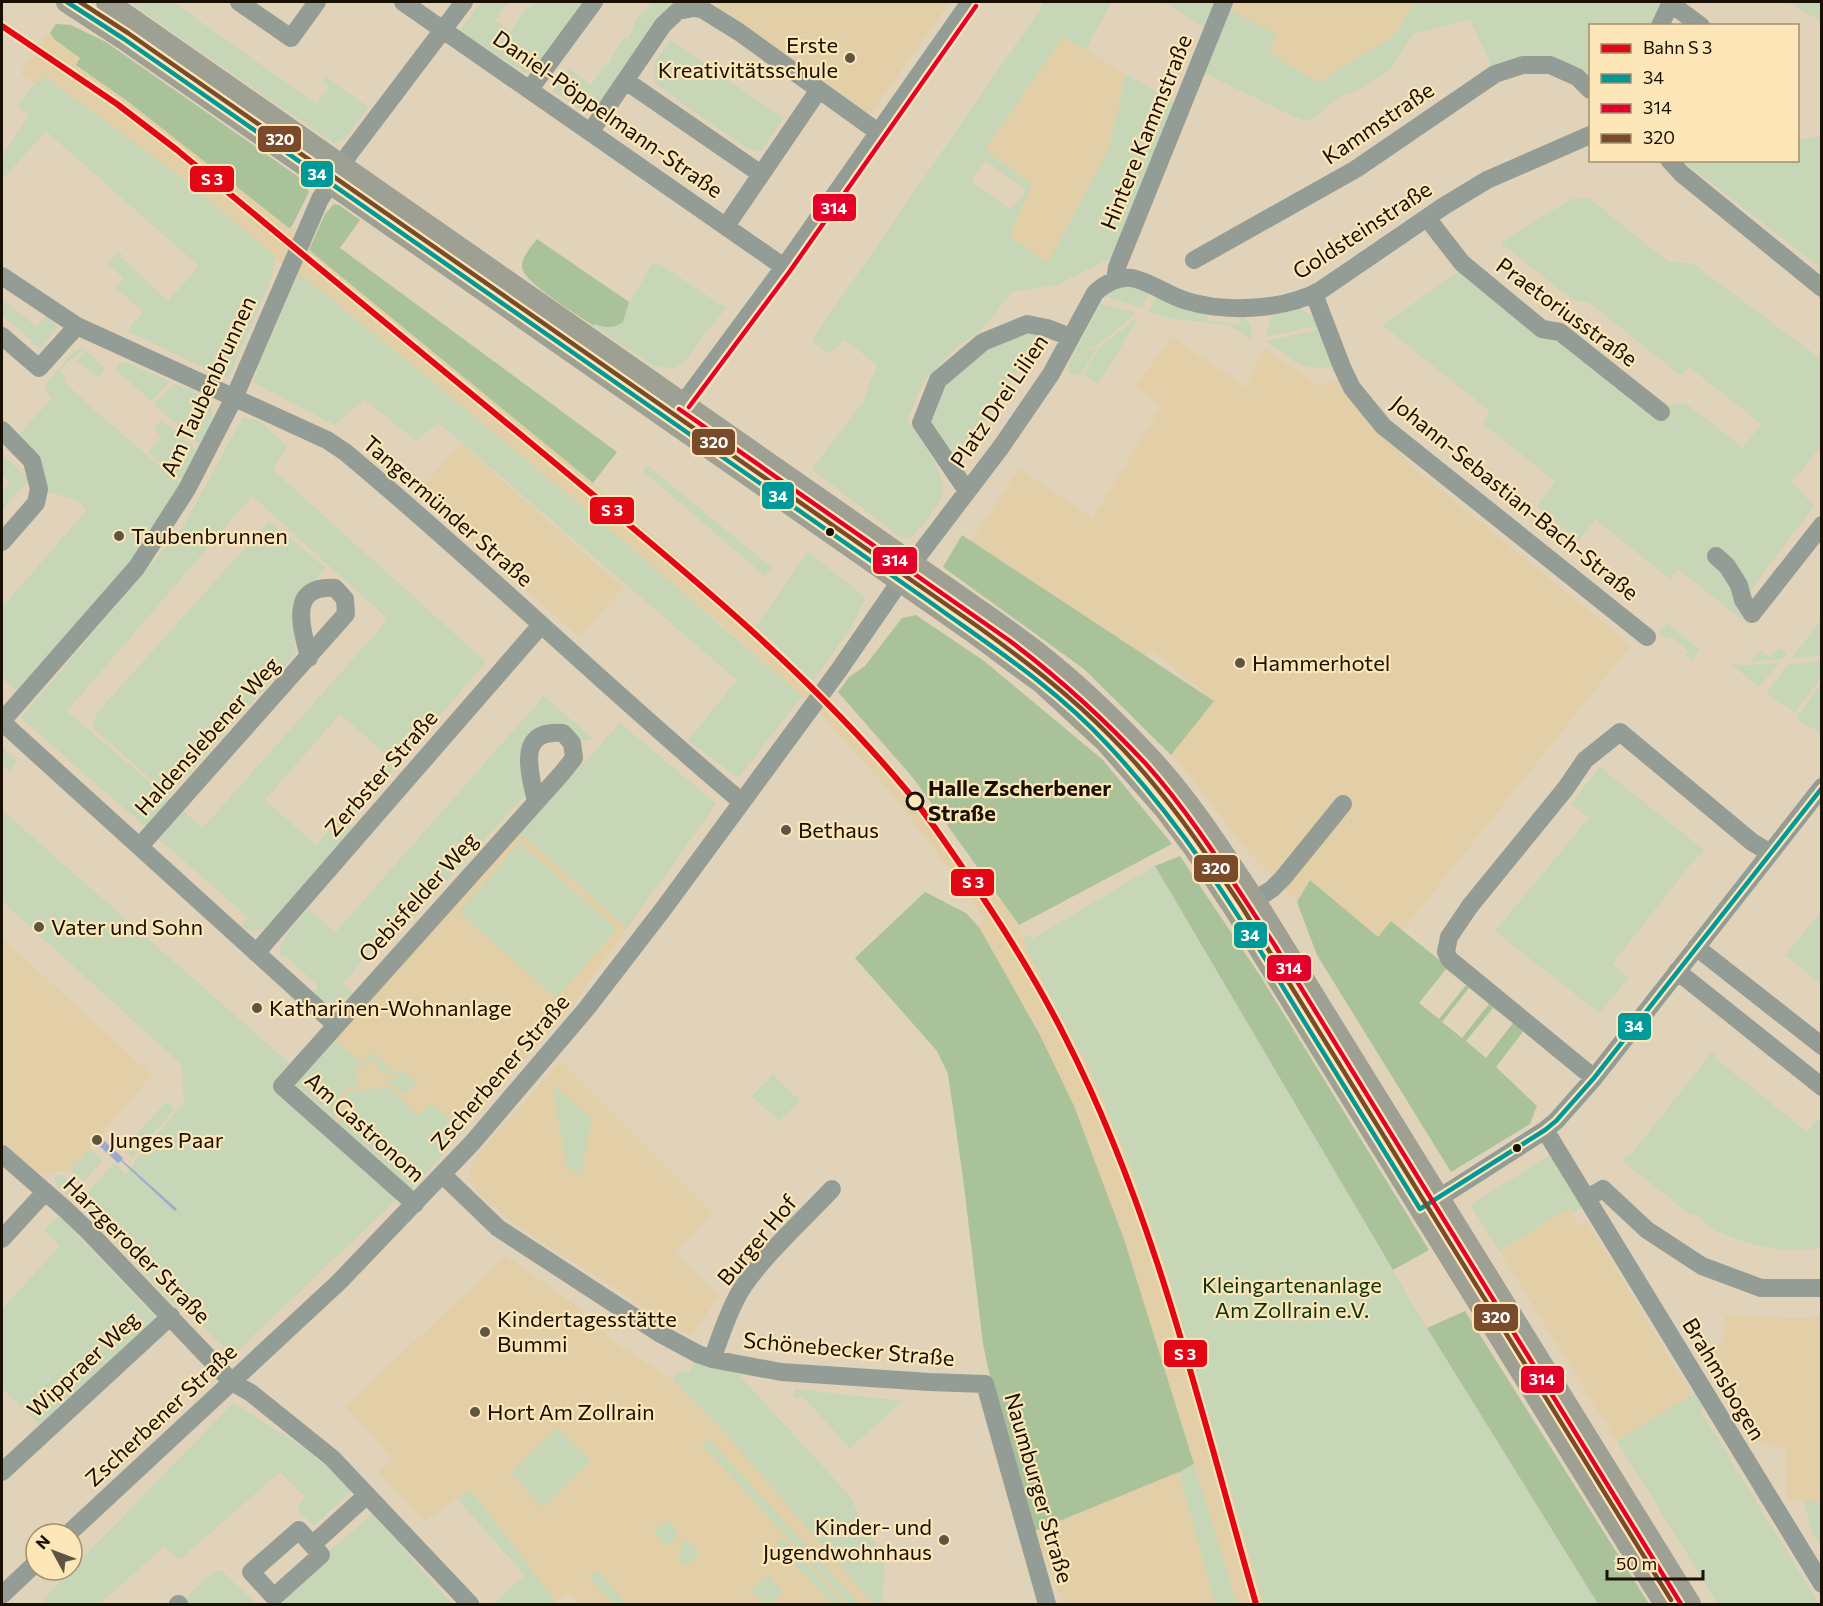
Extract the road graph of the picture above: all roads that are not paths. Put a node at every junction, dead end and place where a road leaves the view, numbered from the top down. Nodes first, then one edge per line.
1 (67, 2) edge
2 (107, 2) edge
3 (238, 2) edge
4 (316, 2) edge
5 (403, 2) edge
6 (464, 2) edge
7 (594, 2) edge
8 (970, 2) edge
9 (1224, 2) edge
10 (1671, 2) edge
11 (1661, 24) edge
12 (1698, 24) edge
13 (444, 29) junction
14 (626, 81) junction
15 (530, 89) junction
16 (1589, 89) edge
17 (818, 91) junction
18 (591, 131) junction
19 (878, 132) junction
20 (1589, 135) edge
21 (1671, 162) edge
22 (761, 174) junction
23 (336, 175) junction
24 (1427, 218) junction
25 (726, 226) junction
26 (1194, 260) dead end
27 (784, 267) junction
28 (2, 276) edge
29 (1115, 280) junction
30 (1821, 288) edge
31 (1314, 294) junction
32 (77, 326) junction
33 (2, 336) edge
34 (1070, 337) junction
35 (234, 398) junction
36 (683, 403) junction
37 (1661, 412) dead end
38 (669, 421) junction
39 (2, 430) edge
40 (968, 491) junction
41 (1821, 525) edge
42 (2, 542) edge
43 (1716, 556) dead end
44 (906, 573) junction
45 (541, 625) junction
46 (1647, 637) dead end
47 (309, 657) dead end
48 (2, 722) edge
49 (1821, 787) edge
50 (536, 802) dead end
51 (742, 802) junction
52 (1343, 804) dead end
53 (140, 846) junction
54 (1770, 853) junction
55 (1245, 906) junction
56 (1696, 947) junction
57 (256, 952) junction
58 (1677, 971) junction
59 (336, 1025) junction
60 (1821, 1046) edge
61 (1594, 1078) junction
62 (282, 1086) joint
63 (1821, 1087) edge
64 (1545, 1130) junction
65 (2, 1154) edge
66 (443, 1175) junction
67 (832, 1189) dead end
68 (45, 1192) junction
69 (1587, 1198) junction
70 (415, 1204) junction
71 (1430, 1204) junction
72 (2, 1239) edge
73 (1821, 1288) edge
74 (171, 1316) junction
75 (712, 1359) junction
76 (232, 1382) junction
77 (985, 1384) joint
78 (2, 1472) edge
79 (367, 1495) junction
80 (81, 1522) edge
81 (312, 1545) dead end
82 (24, 1574) edge
83 (1821, 1584) edge
84 (2, 1595) edge
85 (470, 1605) edge
86 (1047, 1605) edge
87 (1665, 1605) edge
88 (1690, 1605) edge

1 - 23 main road
2 - 23 main road
3 - 4 street
5 - 13 street, Daniel-Pöppelmann-Straße
6 - 13 street, Am Taubenbrunnen
7 - 15 street
8 - 19 street
9 - 29 street, Hintere Kammstraße
10 - 11 street
10 - 12 street
13 - 15 street, Daniel-Pöppelmann-Straße
13 - 23 street, Am Taubenbrunnen
14 - 17 street
14 - 18 street
14 - 22 street
15 - 18 street, Daniel-Pöppelmann-Straße
16 - 26 street, Kammstraße
17 - 19 street
17 - 22 street
18 - 25 street, Daniel-Pöppelmann-Straße
19 - 27 street
20 - 24 street, Goldsteinstraße
21 - 30 street
22 - 25 street
23 - 35 street, Am Taubenbrunnen
23 - 36 main road
23 - 38 main road
24 - 31 street, Goldsteinstraße
24 - 37 street, Praetoriusstraße
25 - 27 street, Daniel-Pöppelmann-Straße
27 - 36 street
28 - 32 street, Tangermünder Straße
29 - 31 street, Goldsteinstraße
29 - 34 street, Platz Drei Lilien
31 - 46 street, Johann-Sebastian-Bach-Straße
32 - 33 street
32 - 35 street, Tangermünder Straße
34 - 40 street, Platz Drei Lilien
34 - 40 street, Platz Drei Lilien
35 - 45 street, Tangermünder Straße
35 - 48 street, Am Taubenbrunnen
36 - 38 street
36 - 44 main road
38 - 44 main road
39 - 42 street
40 - 44 street, Platz Drei Lilien
41 - 43 street
44 - 51 street, Zscherbener Straße
44 - 55 main road
45 - 51 street, Tangermünder Straße
45 - 57 street, Zerbster Straße
47 - 53 street, Haldenslebener Weg
48 - 53 street
49 - 54 street
50 - 59 street, Oebisfelder Weg
51 - 66 street, Zscherbener Straße
52 - 55 street
53 - 57 street
54 - 56 street
54 - 61 street
55 - 71 main road
56 - 58 street
56 - 60 street
57 - 59 street
58 - 61 street
58 - 63 street
59 - 62 street, Oebisfelder Weg
61 - 64 street
62 - 70 street, Am Gastronom
64 - 69 street, Brahmsbogen
64 - 71 street
65 - 68 street, Harzgeroder Straße
66 - 70 street, Zscherbener Straße
66 - 75 street, Schönebecker Straße
67 - 75 street, Burger Hof
68 - 72 street
68 - 74 street, Harzgeroder Straße
69 - 73 street
69 - 83 street, Brahmsbogen
70 - 76 street, Zscherbener Straße
71 - 87 main road
71 - 88 main road
74 - 76 street, Harzgeroder Straße
74 - 78 street, Wippraer Weg
75 - 77 street, Schönebecker Straße
76 - 79 street, Harzgeroder Straße
76 - 80 street, Zscherbener Straße
77 - 86 street, Naumburger Straße
79 - 81 street
79 - 85 street, Harzgeroder Straße
82 - 84 street

